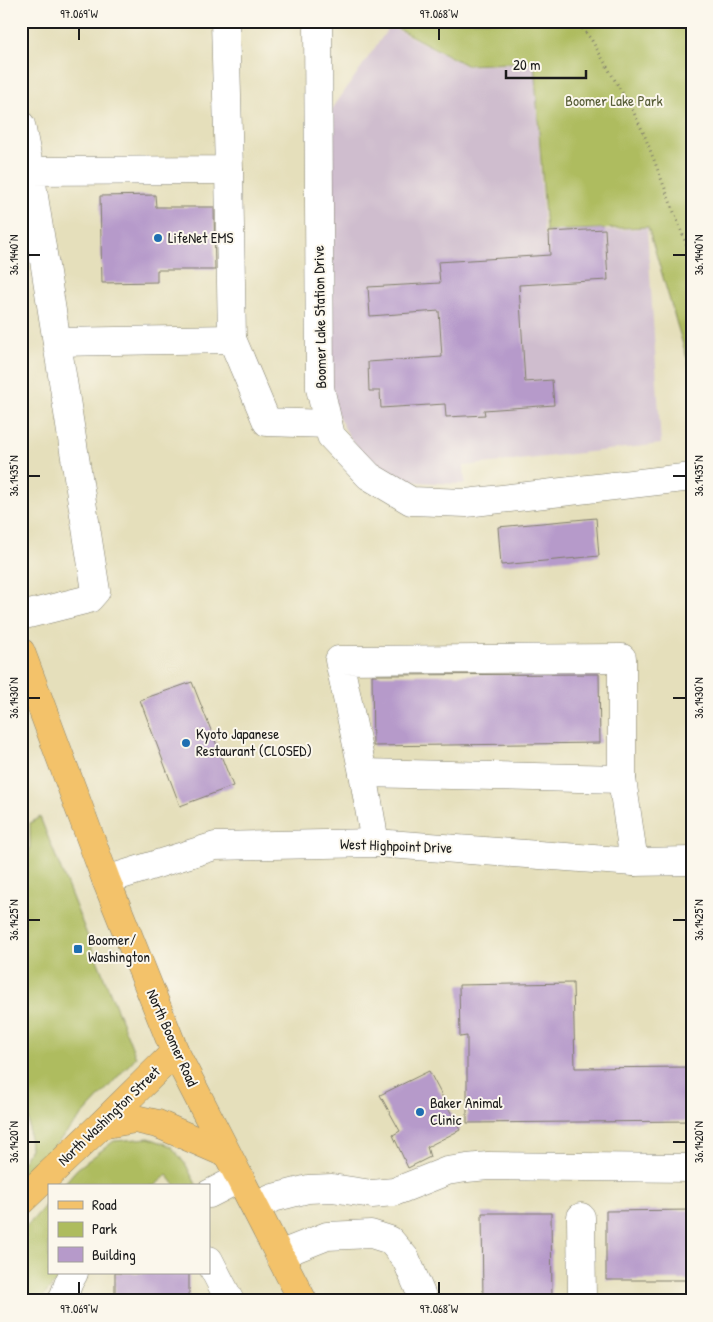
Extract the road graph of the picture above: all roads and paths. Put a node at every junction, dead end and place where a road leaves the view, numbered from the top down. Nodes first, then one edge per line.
1 (225, 21) edge
2 (318, 21) edge
3 (576, 21) edge
4 (21, 125) edge
5 (229, 170) junction
6 (30, 171) junction
7 (692, 259) edge
8 (232, 339) junction
9 (57, 342) junction
10 (328, 424) junction
11 (692, 476) edge
12 (21, 616) edge
13 (21, 652) edge
14 (362, 773) junction
15 (622, 779) junction
16 (376, 843) junction
17 (692, 861) edge
18 (634, 862) junction
19 (106, 880) junction
20 (176, 1052) junction
21 (101, 1125) junction
22 (227, 1154) junction
23 (692, 1168) edge
24 (240, 1178) junction
25 (210, 1193) edge
26 (21, 1200) edge
27 (255, 1206) junction
28 (581, 1218) dead end
29 (279, 1255) junction
30 (210, 1262) edge
31 (73, 1274) edge
32 (62, 1301) edge
33 (230, 1301) edge
34 (302, 1301) edge
35 (424, 1301) edge
36 (582, 1301) edge

1 - 5 street
2 - 10 street, Boomer Lake Station Drive
3 - 7 path
4 - 6 street
5 - 6 street
5 - 8 street
6 - 9 street
8 - 9 street
8 - 10 street
9 - 12 street
10 - 11 street, Boomer Lake Station Drive
13 - 19 main road, North Boomer Road
14 - 15 street
14 - 15 street
14 - 16 street
15 - 18 street
16 - 18 street, West Highpoint Drive
16 - 19 street, West Highpoint Drive
17 - 18 street, West Highpoint Drive
19 - 20 main road, North Boomer Road
20 - 21 main road, North Washington Street
20 - 22 main road, North Boomer Road
21 - 22 main road
21 - 26 main road, North Washington Street
22 - 24 main road, North Boomer Road
23 - 27 street
24 - 25 street
24 - 27 main road, North Boomer Road
27 - 29 main road, North Boomer Road
28 - 36 street
29 - 34 main road, North Boomer Road
29 - 35 street
30 - 33 street
31 - 32 street

